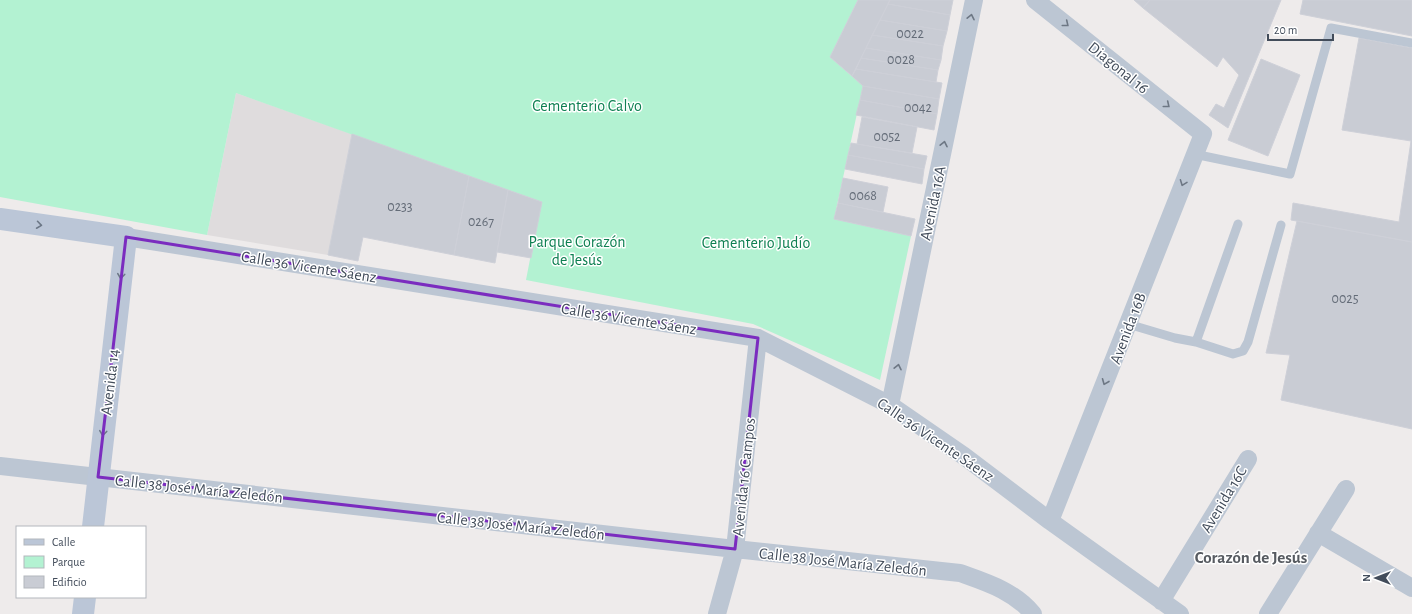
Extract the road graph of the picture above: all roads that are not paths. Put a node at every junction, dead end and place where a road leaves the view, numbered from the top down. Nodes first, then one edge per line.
1 (974, 0) edge
2 (1035, 0) edge
3 (1412, 43) edge
4 (1203, 134) joint
5 (1194, 154) junction
6 (0, 219) edge
7 (1238, 224) dead end
8 (1280, 225) dead end
9 (126, 237) junction
10 (1128, 324) junction
11 (758, 338) junction
12 (1196, 342) junction
13 (890, 405) junction
14 (1248, 459) dead end
15 (0, 466) edge
16 (98, 477) junction
17 (1346, 489) dead end
18 (1050, 521) junction
19 (93, 526) edge
20 (1318, 533) junction
21 (735, 549) junction
22 (1412, 588) edge
23 (85, 598) edge
24 (1161, 602) junction
25 (1033, 613) edge
26 (83, 614) edge
27 (717, 614) edge
28 (1180, 614) edge
29 (1268, 614) edge

13 -> 1 street, Avenida 16A
2 -> 4 street, Diagonal 16
3 - 5 lane
4 - 5 street, Avenida 16B
5 -> 10 street, Avenida 16B
6 -> 9 street, Calle 36 Vicente Sáenz
7 - 12 lane
8 - 12 lane
9 - 11 street, Calle 36 Vicente Sáenz
9 -> 16 street, Avenida 14
10 - 12 lane
10 -> 18 street, Avenida 16B
11 - 13 street, Calle 36 Vicente Sáenz
11 - 21 street, Avenida 16 Campos
13 - 18 street, Calle 36 Vicente Sáenz
14 - 24 street, Avenida 16C
15 - 16 street, Calle 38 José María Zeledón
16 - 19 street, Avenida 14
16 - 21 street, Calle 38 José María Zeledón
17 - 20 street
18 - 24 street, Calle 36 Vicente Sáenz
20 - 22 street
20 - 29 street
21 - 25 street, Calle 38 José María Zeledón
21 - 27 street, Avenida 16 Campos
23 - 26 street
24 - 28 street, Calle 36 Vicente Sáenz

